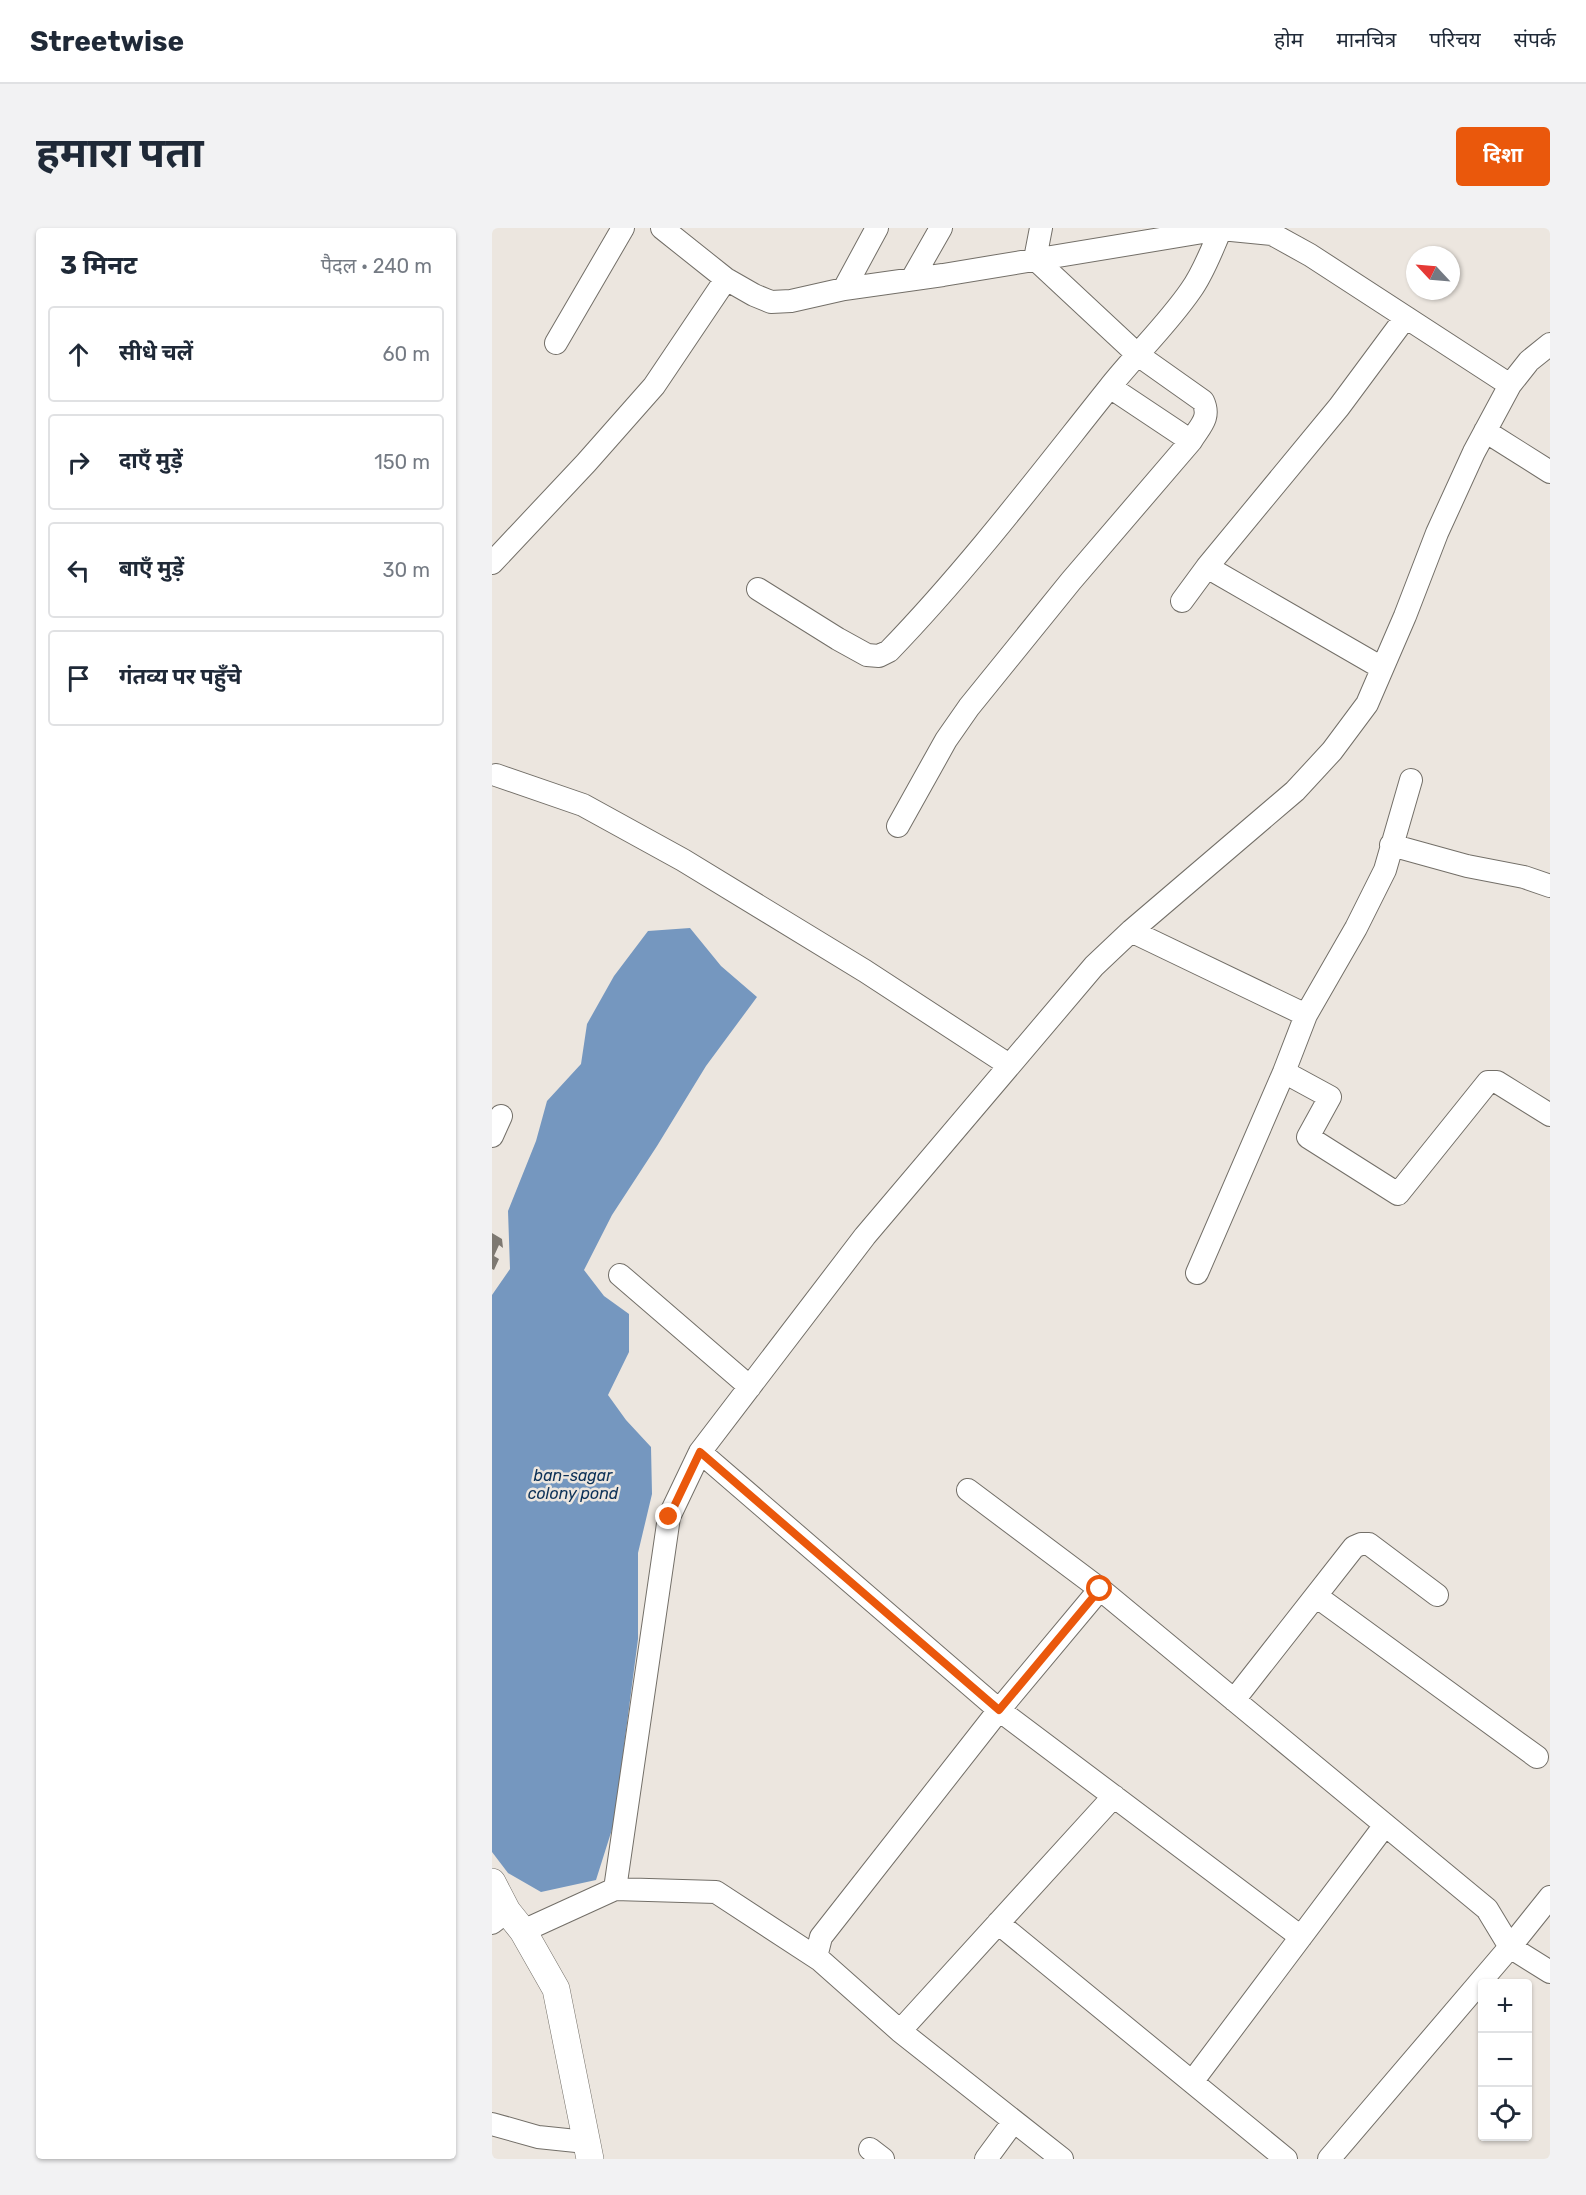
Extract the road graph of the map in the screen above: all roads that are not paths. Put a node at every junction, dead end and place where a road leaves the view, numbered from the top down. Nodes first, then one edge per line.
1 (623, 228) edge
2 (662, 228) edge
3 (877, 228) edge
4 (941, 228) edge
5 (1041, 228) edge
6 (1221, 229) edge
7 (1035, 259) junction
8 (726, 279) junction
9 (912, 279) junction
10 (844, 289) junction
11 (1405, 318) junction
12 (556, 343) dead end
13 (1550, 344) edge
14 (1138, 355) junction
15 (1510, 385) junction
16 (1110, 387) junction
17 (1485, 431) junction
18 (1191, 441) junction
19 (1550, 472) edge
20 (492, 563) edge
21 (1207, 567) junction
22 (758, 589) dead end
23 (1182, 601) dead end
24 (1382, 668) junction
25 (496, 775) dead end
26 (1411, 780) dead end
27 (898, 826) dead end
28 (1391, 845) junction
29 (1550, 886) edge
30 (1131, 931) junction
31 (1306, 1015) junction
32 (1009, 1065) junction
33 (1284, 1072) junction
34 (1550, 1115) edge
35 (1197, 1273) dead end
36 (620, 1275) dead end
37 (750, 1387) junction
38 (700, 1452) junction
39 (968, 1490) dead end
40 (1100, 1589) junction
41 (1437, 1595) dead end
42 (1316, 1596) junction
43 (1234, 1700) junction
44 (999, 1710) junction
45 (1537, 1757) dead end
46 (1114, 1796) junction
47 (1385, 1825) junction
48 (492, 1882) edge
49 (615, 1889) junction
50 (1550, 1898) edge
51 (507, 1922) edge
52 (998, 1923) junction
53 (1301, 1937) junction
54 (1510, 1947) junction
55 (820, 1960) junction
56 (1550, 1972) edge
57 (900, 2031) junction
58 (1192, 2082) junction
59 (1014, 2121) junction
60 (492, 2124) edge
61 (588, 2150) edge
62 (1335, 2157) edge
63 (986, 2159) edge
64 (1062, 2159) edge
65 (1286, 2159) edge

1 - 12 street
2 - 8 street
3 - 10 street
4 - 9 street
5 - 7 street
6 - 7 street
6 - 11 street
6 - 14 street
7 - 9 street
7 - 14 street
8 - 10 street
8 - 20 street
9 - 10 street
11 - 15 street
11 - 21 street
13 - 15 street
14 - 16 street
14 - 18 street
15 - 17 street
16 - 18 street
16 - 22 street
17 - 19 street
17 - 24 street
18 - 27 street
21 - 23 street
21 - 24 street
24 - 30 street
25 - 32 street
26 - 28 street
28 - 29 street
28 - 31 street
30 - 31 street
30 - 32 street
31 - 33 street
32 - 37 street
33 - 34 street
33 - 35 street
36 - 37 street
37 - 38 street
38 - 44 street
38 - 49 street
39 - 40 street
40 - 43 street
40 - 44 street
41 - 42 street
42 - 43 street
42 - 45 street
43 - 47 street
44 - 46 street
44 - 55 street
46 - 52 street
46 - 53 street
47 - 53 street
47 - 54 street
48 - 51 main road
49 - 51 street
49 - 55 street
50 - 54 street
51 - 61 main road
52 - 57 street
52 - 58 street
53 - 58 street
54 - 56 street
54 - 62 street
55 - 57 street
57 - 59 street
58 - 65 street
59 - 63 street
59 - 64 street
60 - 61 street

